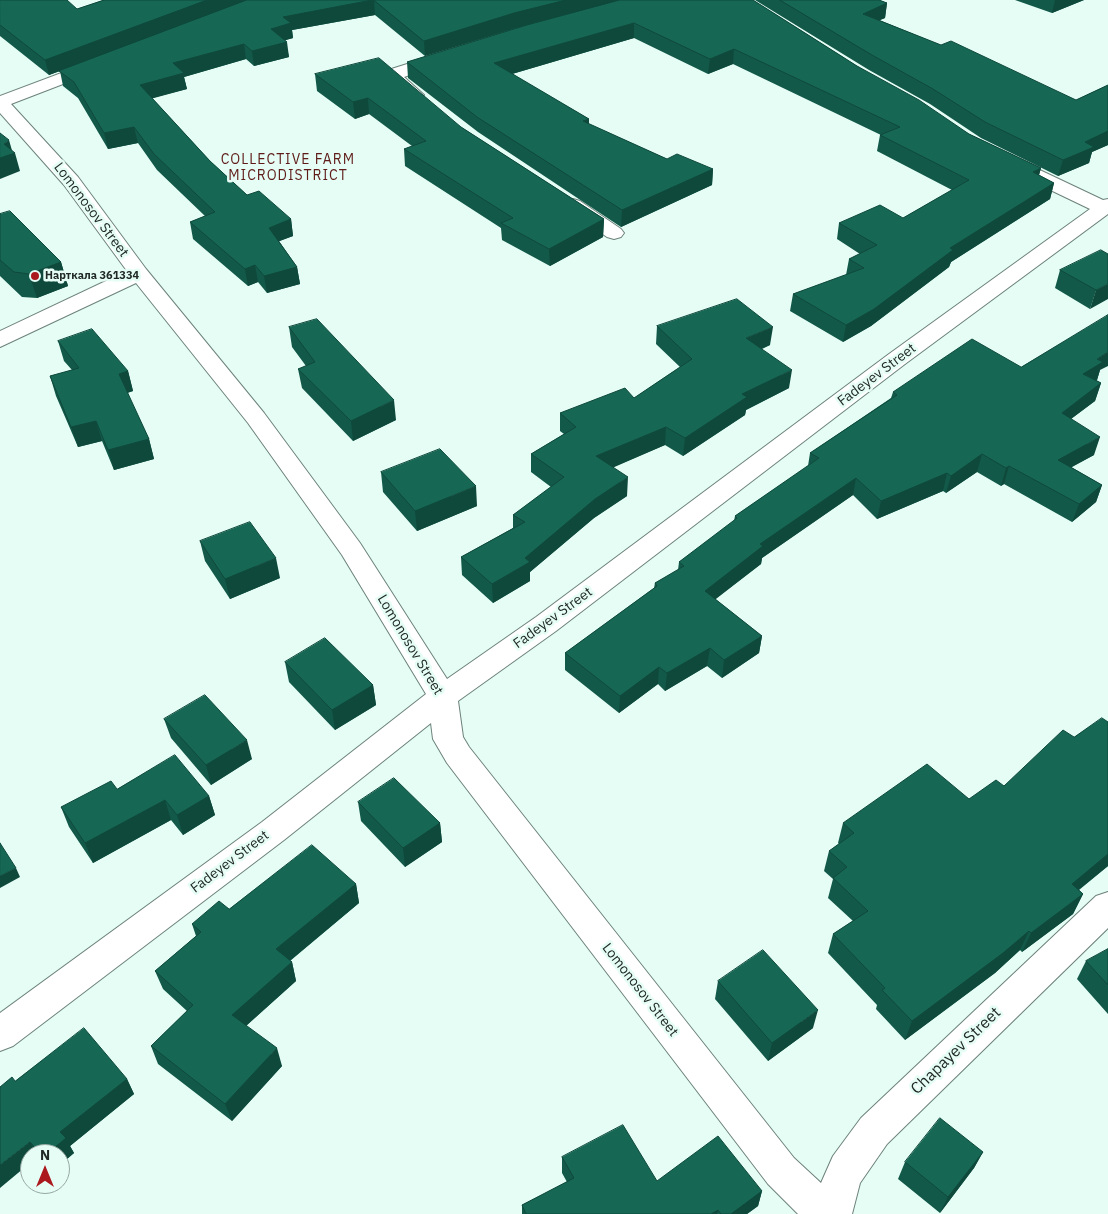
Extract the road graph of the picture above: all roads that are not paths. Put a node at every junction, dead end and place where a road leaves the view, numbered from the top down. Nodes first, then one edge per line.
1 (459, 53) edge
2 (111, 60) edge
3 (0, 102) edge
4 (427, 104) edge
5 (1008, 162) edge
6 (558, 196) edge
7 (1106, 206) edge
8 (614, 232) dead end
9 (138, 273) junction
10 (0, 340) edge
11 (443, 697) junction
12 (1108, 906) edge
13 (0, 1034) edge
14 (826, 1214) edge
15 (833, 1214) edge

1 - 4 street
2 - 3 street
3 - 9 street, Lomonosov Street
5 - 7 street
6 - 8 street
7 - 11 street, Fadeyev Street
9 - 10 street
9 - 11 street, Lomonosov Street
11 - 13 street, Fadeyev Street
11 - 14 street, Lomonosov Street
12 - 15 street, Chapayev Street

